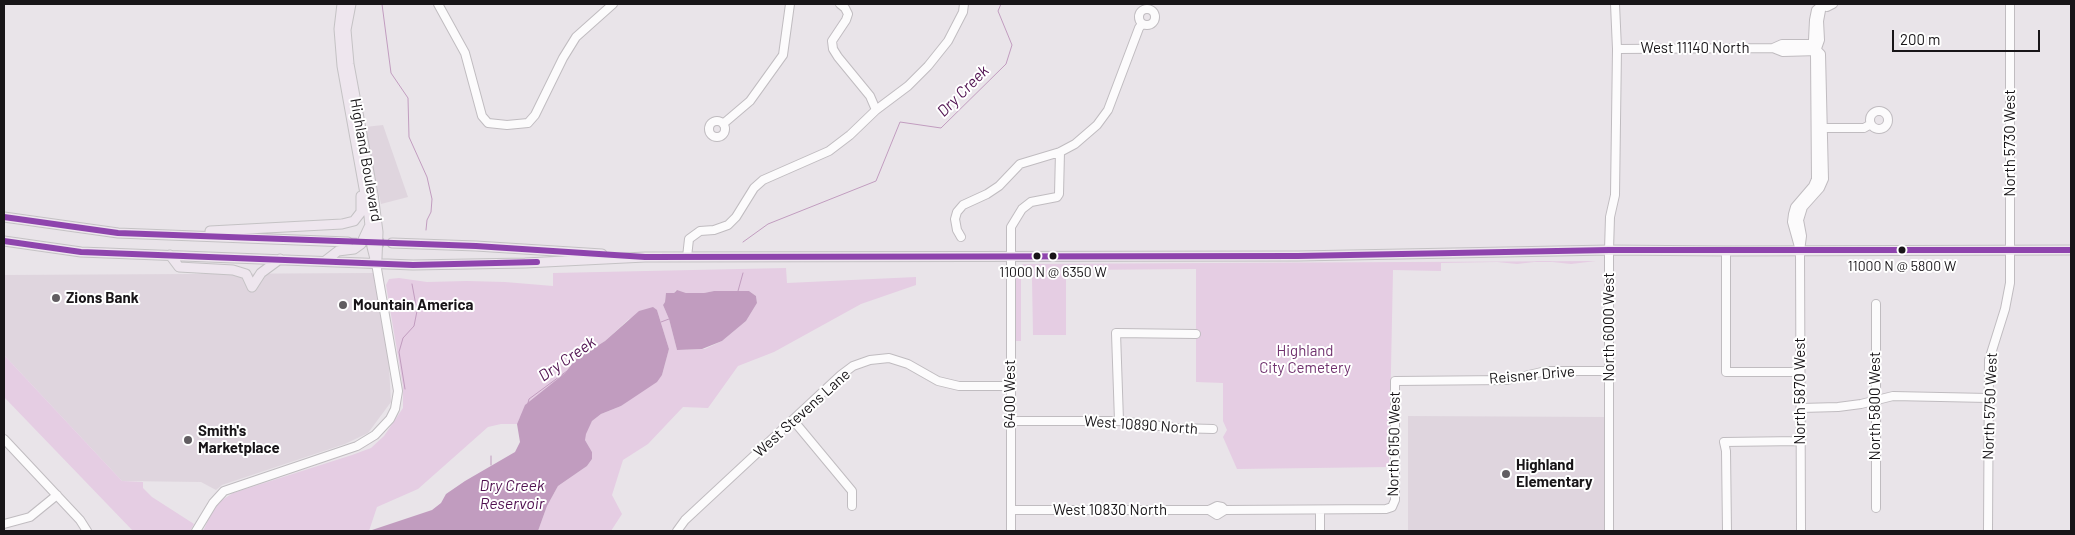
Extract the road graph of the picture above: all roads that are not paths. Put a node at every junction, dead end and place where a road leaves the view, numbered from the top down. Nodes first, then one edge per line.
1 (342, 4) edge
2 (351, 4) edge
3 (438, 4) edge
4 (612, 4) edge
5 (790, 4) edge
6 (840, 4) edge
7 (964, 4) edge
8 (1615, 4) edge
9 (1821, 4) edge
10 (1833, 4) edge
11 (2010, 4) edge
12 (1142, 24) dead end
13 (1617, 48) junction
14 (1818, 48) junction
15 (876, 110) junction
16 (723, 124) dead end
17 (1871, 124) dead end
18 (1820, 128) junction
19 (1060, 152) junction
20 (362, 181) junction
21 (4, 217) edge
22 (370, 225) junction
23 (156, 234) junction
24 (961, 237) dead end
25 (4, 241) edge
26 (348, 242) tunnel mouth
27 (392, 243) tunnel mouth
28 (1609, 250) junction
29 (2010, 250) junction
30 (2071, 250) edge
31 (1726, 251) junction
32 (1800, 251) junction
33 (170, 255) junction
34 (1010, 256) junction
35 (644, 257) junction
36 (687, 257) junction
37 (280, 259) junction
38 (325, 261) junction
39 (376, 263) junction
40 (2010, 283) joint
41 (1876, 304) dead end
42 (1196, 334) dead end
43 (1609, 371) junction
44 (1800, 372) junction
45 (1395, 381) joint
46 (1010, 386) junction
47 (1988, 398) junction
48 (1875, 399) junction
49 (1800, 408) junction
50 (793, 420) junction
51 (1119, 420) junction
52 (1010, 421) junction
53 (1213, 429) dead end
54 (4, 439) edge
55 (1800, 441) junction
56 (57, 495) junction
57 (852, 506) dead end
58 (1392, 506) joint
59 (1876, 508) dead end
60 (1011, 510) junction
61 (1320, 510) junction
62 (4, 524) edge
63 (87, 531) edge
64 (196, 531) edge
65 (677, 531) edge
66 (1011, 531) edge
67 (1320, 531) edge
68 (1609, 531) edge
69 (1727, 531) edge
70 (1801, 531) edge
71 (1988, 531) edge

1 - 20 main road, Highland Boulevard
2 - 39 main road, Highland Boulevard
3 - 4 street
5 - 16 street
6 - 15 street
7 - 15 street
8 - 13 street, North 6000 West
9 - 10 street
9 - 14 street, North 5870 West
11 - 29 street, North 5730 West
12 - 19 street
13 - 14 street, West 11140 North
13 - 28 street, North 6000 West
14 - 18 street, North 5870 West
15 - 36 street
17 - 18 street
18 - 32 street, North 5870 West
19 - 24 street
19 - 34 street, 6400 West
20 - 22 main road, Highland Boulevard
20 - 23 main road
21 - 23 main road
22 - 38 main road
22 - 39 main road, Highland Boulevard
23 - 26 main road
25 - 33 main road
27 - 35 main road
28 - 31 main road
28 - 34 main road
28 - 43 street, North 6000 West
29 - 30 main road
29 - 32 main road
29 - 40 street, North 5730 West
31 - 32 main road
31 - 44 street
32 - 44 street, North 5870 West
33 - 37 main road
33 - 37 main road
34 - 36 main road
34 - 46 street, 6400 West
35 - 36 main road
35 - 39 main road
37 - 38 main road
38 - 39 main road
39 - 64 street
40 - 47 street, North 5750 West
41 - 48 street, North 5800 West
42 - 51 street
43 - 45 street, Reisner Drive
43 - 68 street, North 6000 West
44 - 49 street, North 5870 West
45 - 58 street, North 6150 West
46 - 50 street, West Stevens Lane
46 - 52 street, 6400 West
47 - 48 street
47 - 71 street, North 5750 West
48 - 49 street
48 - 59 street, North 5800 West
49 - 55 street, North 5870 West
50 - 57 street
50 - 65 street, West Stevens Lane
51 - 52 street, West 10890 North
51 - 53 street, West 10890 North
52 - 60 street, 6400 West
54 - 56 street
55 - 69 street
55 - 70 street, North 5870 West
56 - 62 street
56 - 63 street
58 - 61 street, West 10830 North
60 - 61 street, West 10830 North
60 - 66 street, 6400 West
61 - 67 street

